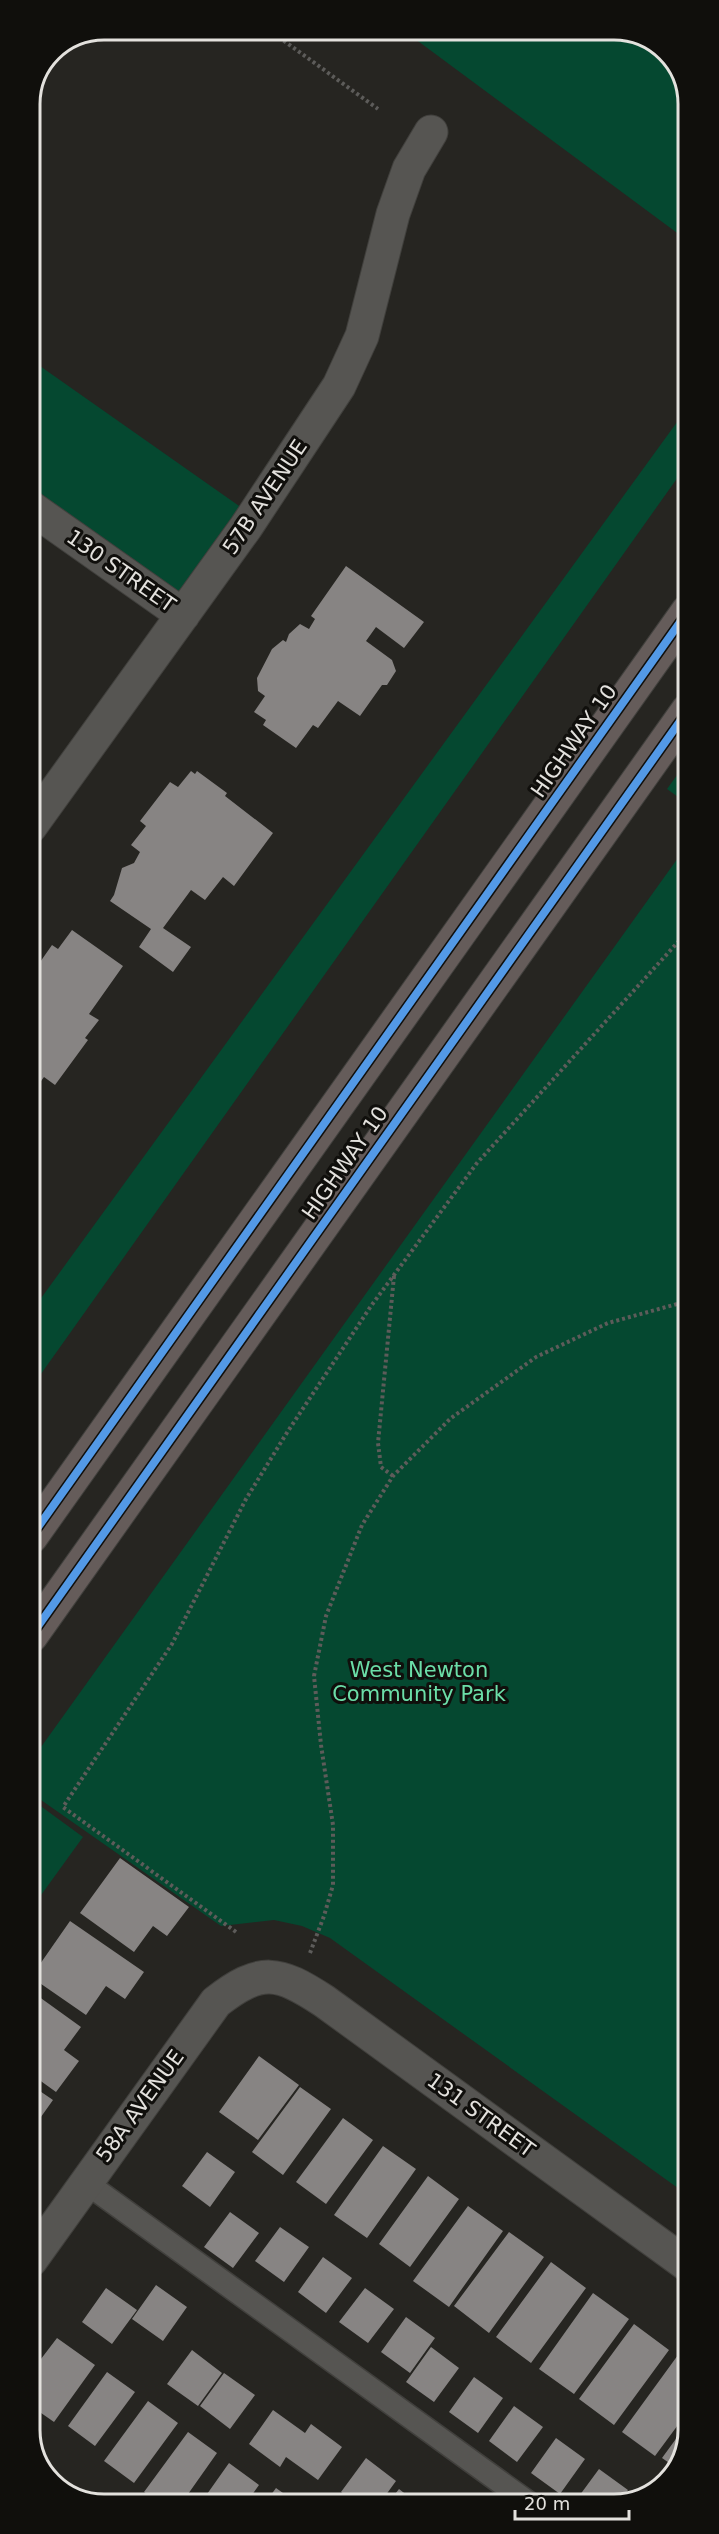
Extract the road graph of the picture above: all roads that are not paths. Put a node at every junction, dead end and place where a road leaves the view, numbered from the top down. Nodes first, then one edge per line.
1 (431, 132) dead end
2 (40, 514) edge
3 (183, 615) junction
4 (678, 625) edge
5 (678, 724) edge
6 (40, 813) edge
7 (40, 1524) edge
8 (40, 1623) edge
9 (268, 1976) joint
10 (85, 2182) junction
11 (40, 2247) edge
12 (678, 2258) edge
13 (516, 2494) edge

1 - 3 street, 57B AVENUE
2 - 3 street, 130 STREET
3 - 6 street, 57B AVENUE
4 - 7 highway, HIGHWAY 10
5 - 8 highway, HIGHWAY 10
9 - 10 street, 58A AVENUE
9 - 12 street, 131 STREET
10 - 11 street, 58A AVENUE
10 - 13 lane

